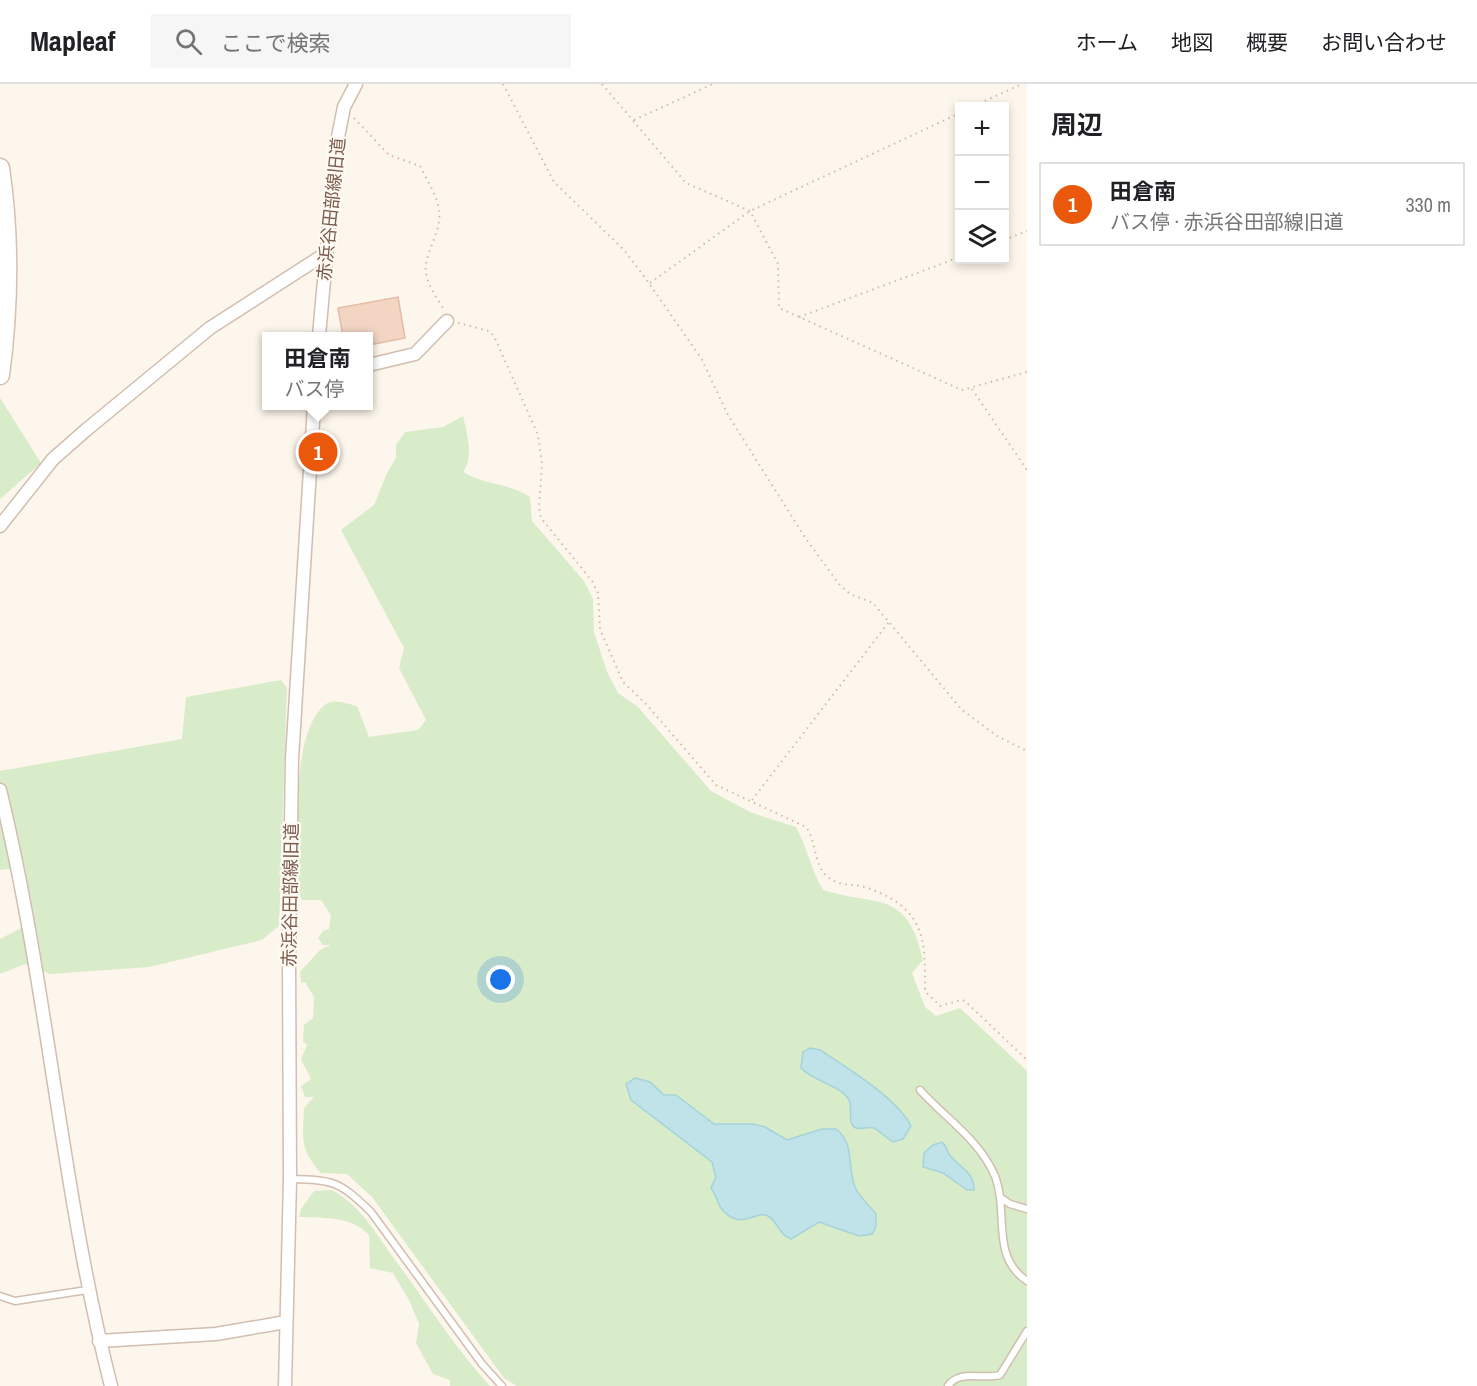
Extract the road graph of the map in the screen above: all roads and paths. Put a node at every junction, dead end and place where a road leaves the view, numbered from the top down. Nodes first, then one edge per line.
1 (356, 84) edge
2 (503, 84) edge
3 (602, 84) edge
4 (713, 84) edge
5 (1022, 84) edge
6 (983, 102) edge
7 (344, 107) junction
8 (955, 115) edge
9 (634, 120) junction
10 (0, 168) edge
11 (750, 211) junction
12 (1027, 231) edge
13 (1009, 238) edge
14 (325, 254) junction
15 (955, 259) edge
16 (649, 284) junction
17 (800, 317) junction
18 (447, 321) junction
19 (319, 332) edge
20 (373, 364) edge
21 (1027, 372) edge
22 (0, 375) edge
23 (972, 389) junction
24 (314, 410) edge
25 (1027, 470) edge
26 (0, 526) edge
27 (889, 622) junction
28 (1027, 751) edge
29 (0, 790) edge
30 (752, 801) junction
31 (1027, 1060) edge
32 (920, 1090) dead end
33 (290, 1179) junction
34 (1001, 1197) junction
35 (1016, 1206) junction
36 (1027, 1209) edge
37 (1003, 1215) junction
38 (1027, 1281) edge
39 (87, 1290) junction
40 (0, 1296) edge
41 (286, 1322) junction
42 (1027, 1331) edge
43 (99, 1341) junction
44 (111, 1386) edge
45 (285, 1386) edge
46 (502, 1386) edge
47 (948, 1386) edge

1 - 7 street, 赤浜谷田部線旧道
2 - 16 path
3 - 9 path
4 - 9 path
5 - 6 path
7 - 14 street, 赤浜谷田部線旧道
7 - 18 path
8 - 11 path
9 - 11 path
10 - 22 main road
11 - 16 path
11 - 17 path
12 - 13 path
14 - 19 street, 赤浜谷田部線旧道
14 - 26 street
15 - 17 path
16 - 27 path
17 - 23 path
18 - 20 street
18 - 30 path
21 - 23 path
23 - 25 path
24 - 33 street, 赤浜谷田部線旧道
27 - 28 path
27 - 30 path
29 - 39 street
30 - 31 path
32 - 34 lane
33 - 41 street, 赤浜谷田部線旧道
33 - 46 lane
34 - 35 lane
34 - 37 lane
35 - 36 lane
35 - 37 lane
37 - 38 lane
39 - 40 lane
39 - 43 street
41 - 43 street
41 - 45 street, 赤浜谷田部線旧道
42 - 47 lane
43 - 44 street

